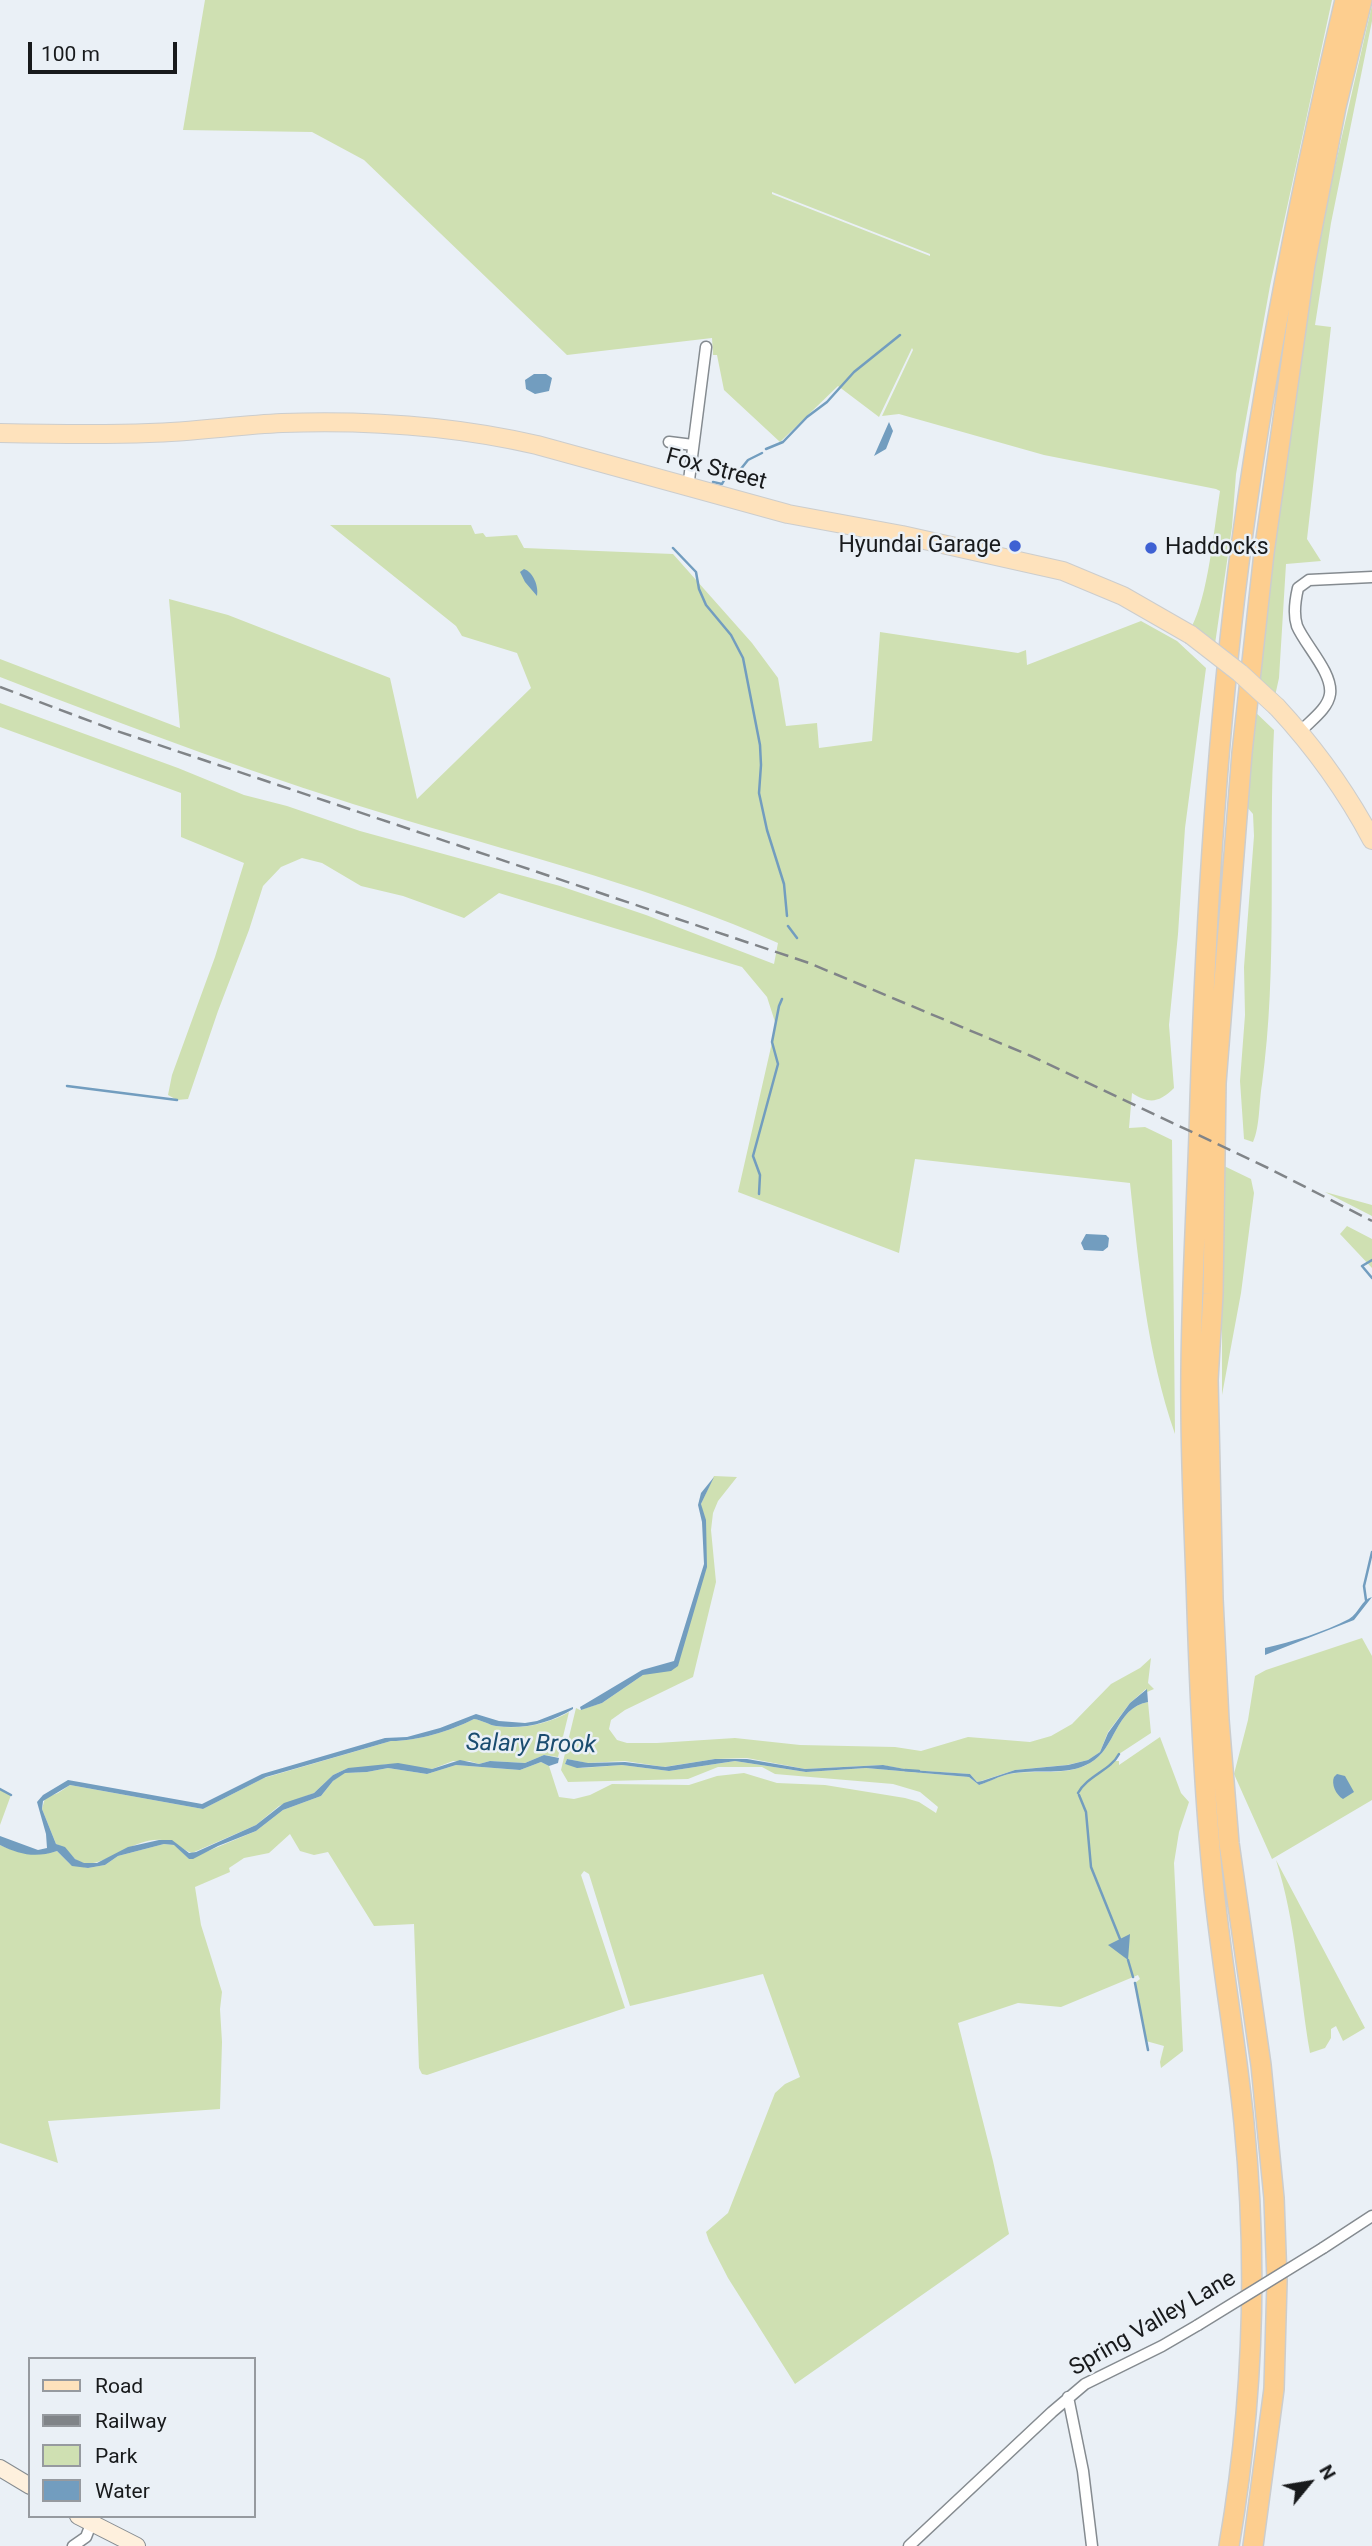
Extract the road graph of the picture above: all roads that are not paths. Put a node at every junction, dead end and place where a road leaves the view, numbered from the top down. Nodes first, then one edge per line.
1 (1345, 0) edge
2 (1362, 0) edge
3 (706, 346) dead end
4 (0, 433) edge
5 (669, 442) dead end
6 (693, 445) junction
7 (689, 479) junction
8 (1372, 577) edge
9 (1300, 732) junction
10 (1372, 840) edge
11 (1372, 2216) edge
12 (1068, 2397) junction
13 (0, 2468) edge
14 (28, 2485) edge
15 (85, 2520) edge
16 (73, 2546) edge
17 (137, 2546) edge
18 (909, 2546) edge
19 (1092, 2546) edge
20 (1229, 2546) edge
21 (1253, 2546) edge

1 - 20 highway
2 - 21 highway
3 - 6 street
4 - 7 main road, Fox Street
5 - 6 street
6 - 7 street
7 - 9 main road, Fox Street, bridge
8 - 9 street
9 - 10 main road, Fox Street
11 - 12 street, Spring Valley Lane, bridge
12 - 18 street, Spring Valley Lane
12 - 19 street
13 - 14 street
15 - 16 street
15 - 17 street

